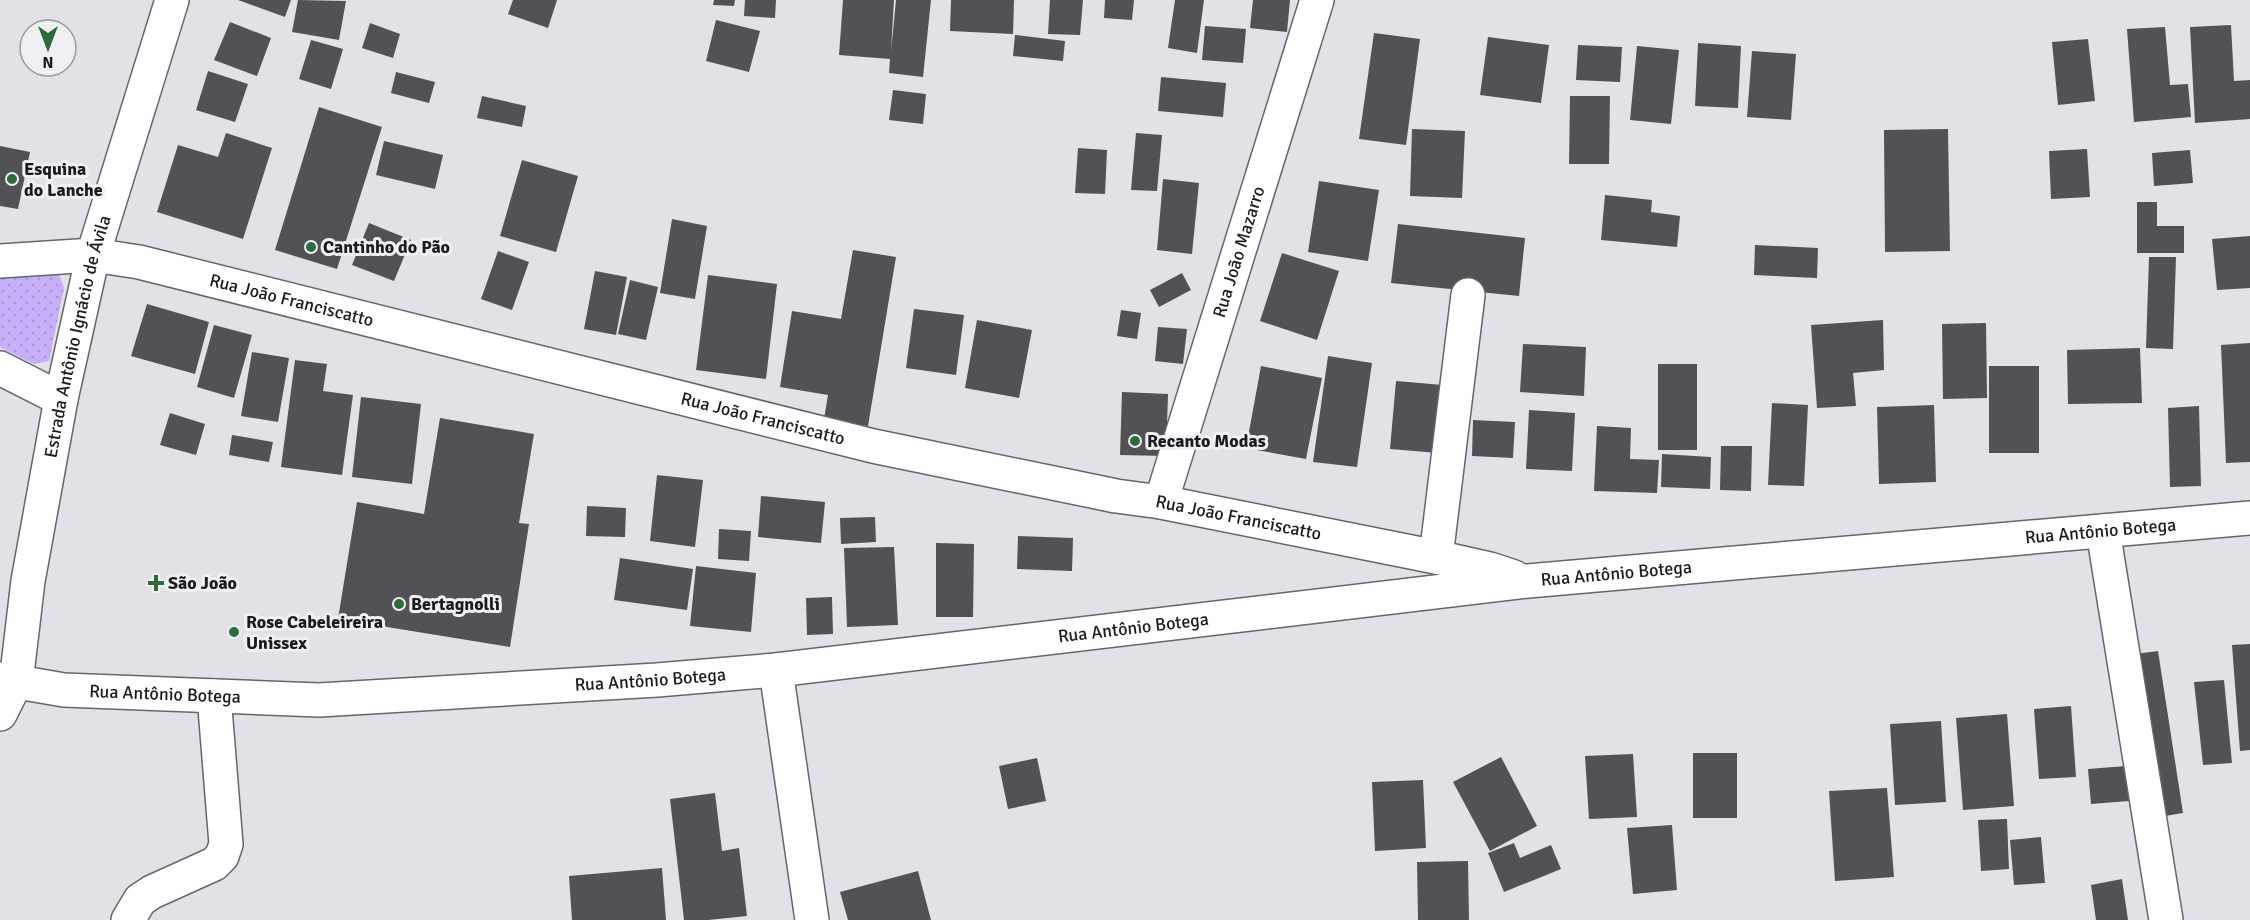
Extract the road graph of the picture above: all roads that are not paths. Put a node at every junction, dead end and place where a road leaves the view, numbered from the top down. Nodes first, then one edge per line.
1 (172, 0) edge
2 (1317, 0) edge
3 (93, 255) junction
4 (0, 261) edge
5 (1468, 295) dead end
6 (0, 369) edge
7 (61, 399) junction
8 (1161, 502) junction
9 (2250, 518) edge
10 (2103, 531) junction
11 (1436, 557) junction
12 (1528, 581) junction
13 (776, 670) junction
14 (8, 681) edge
15 (214, 696) junction
16 (0, 714) edge
17 (128, 920) edge
18 (812, 920) edge
19 (2166, 920) edge

1 - 3 street, Estrada Antônio Ignácio de Ávila
2 - 8 street, Rua João Mazarro
3 - 4 street, Rua João Franciscatto
3 - 7 street, Estrada Antônio Ignácio de Ávila
3 - 8 street, Rua João Franciscatto
5 - 11 street
6 - 7 street
7 - 14 street, Estrada Antônio Ignácio de Ávila
8 - 11 street, Rua João Franciscatto
9 - 10 street, Rua Antônio Botega
10 - 12 street, Rua Antônio Botega
10 - 19 street
11 - 12 street, Rua João Franciscatto
12 - 13 street, Rua Antônio Botega
13 - 15 street, Rua Antônio Botega
13 - 18 street
14 - 15 street, Rua Antônio Botega
14 - 16 street, Estrada Antônio Ignácio de Ávila
15 - 17 street

